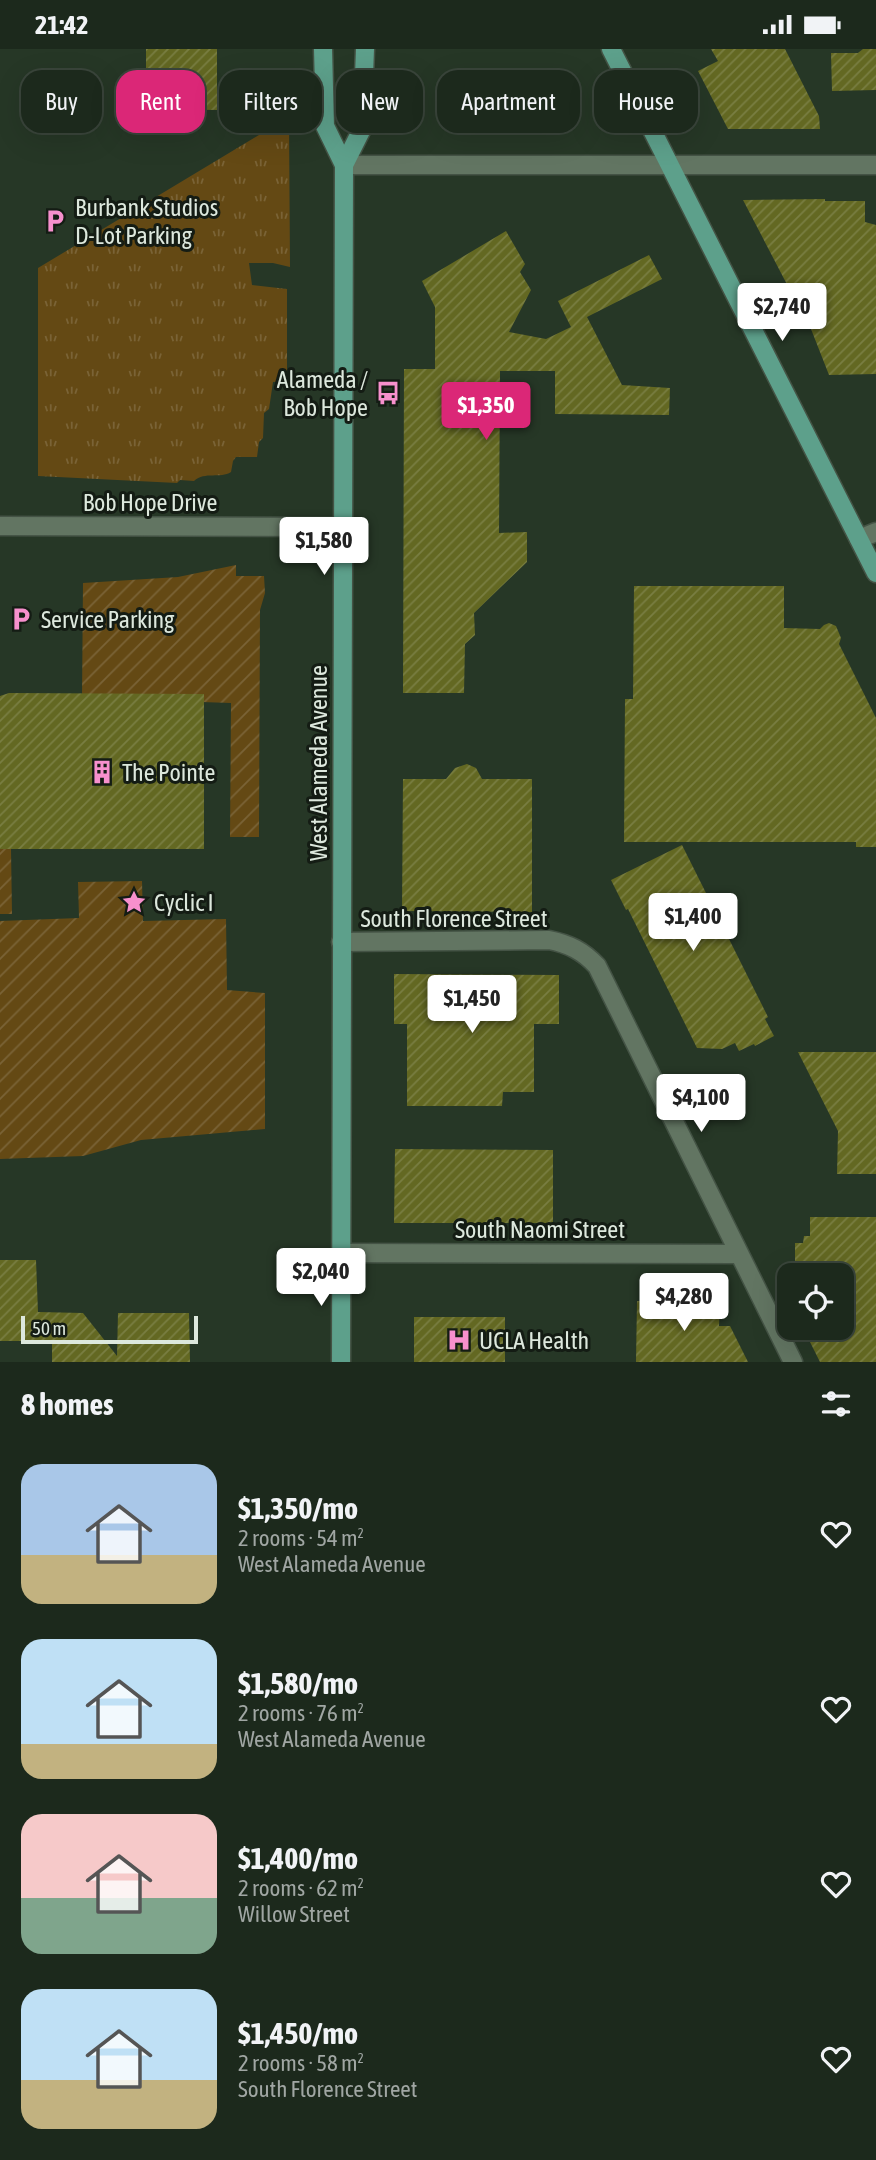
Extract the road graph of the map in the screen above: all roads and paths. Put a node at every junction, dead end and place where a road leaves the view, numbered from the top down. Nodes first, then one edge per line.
1 (323, 49) edge
2 (365, 49) edge
3 (611, 49) edge
4 (344, 165) junction
5 (671, 165) junction
6 (876, 165) edge
7 (0, 526) edge
8 (343, 527) junction
9 (876, 531) edge
10 (859, 539) junction
11 (876, 573) edge
12 (341, 942) junction
13 (341, 1253) junction
14 (739, 1254) junction
15 (341, 1362) edge
16 (793, 1362) edge

1 - 4 main road, West Alameda Avenue
2 - 4 main road, West Alameda Avenue
3 - 5 main road
4 - 5 street
4 - 8 main road, West Alameda Avenue
5 - 6 street
5 - 10 main road
7 - 8 street, Bob Hope Drive
8 - 12 main road, West Alameda Avenue
9 - 10 street
10 - 11 main road
12 - 13 main road, West Alameda Avenue
12 - 14 street, South Florence Street
13 - 14 street, South Naomi Street
13 - 15 main road, West Alameda Avenue
14 - 16 street

